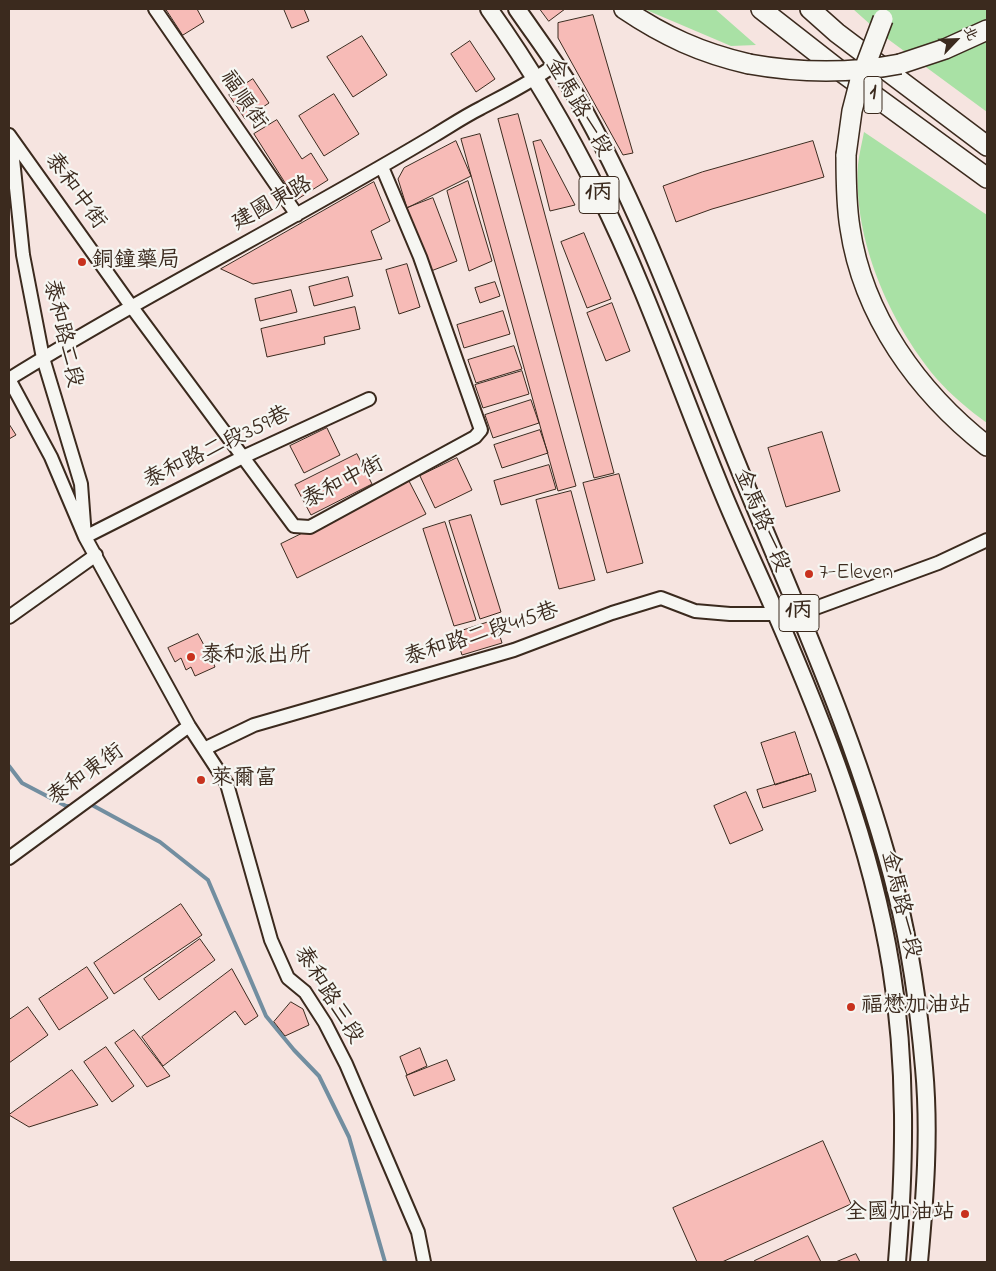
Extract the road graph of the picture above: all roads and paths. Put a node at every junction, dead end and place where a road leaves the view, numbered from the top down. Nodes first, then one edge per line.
1 (155, 9) edge
2 (489, 9) edge
3 (517, 9) edge
4 (624, 9) edge
5 (761, 9) edge
6 (810, 9) edge
7 (889, 9) edge
8 (987, 30) edge
9 (556, 64) junction
10 (536, 79) junction
11 (10, 136) edge
12 (987, 146) edge
13 (382, 167) junction
14 (987, 178) edge
15 (297, 216) junction
16 (131, 306) junction
17 (43, 358) junction
18 (9, 379) edge
19 (369, 398) dead end
20 (987, 446) edge
21 (243, 457) junction
22 (85, 537) junction
23 (987, 540) edge
24 (96, 555) junction
25 (775, 613) junction
26 (799, 614) junction
27 (9, 617) edge
28 (189, 726) junction
29 (204, 749) junction
30 (9, 858) edge
31 (424, 1262) edge
32 (897, 1262) edge
33 (919, 1262) edge

1 - 15 street, 福順街
2 - 10 main road, 金馬路一段 / 1丙
3 - 9 main road, 金馬路一段 / 1丙
4 - 8 highway, bridge
5 - 14 highway, 1, bridge
6 - 12 highway, 1, bridge
7 - 20 highway, bridge
9 - 10 street, 建國東路
9 - 26 main road, 金馬路一段 / 1丙
10 - 13 street, 建國東路
10 - 25 main road, 金馬路一段 / 1丙
11 - 16 street, 泰和中街
11 - 17 street, 泰和路二段
13 - 15 street, 建國東路
13 - 21 street, 泰和中街
15 - 16 street, 建國東路
16 - 17 street, 建國東路
16 - 21 street, 泰和中街
17 - 18 street, 建國東路
17 - 22 street, 泰和路二段
18 - 22 street, 泰和路二段
19 - 21 street, 泰和路二段359巷
21 - 22 street, 泰和路二段359巷
22 - 24 street, 泰和路二段
23 - 26 street
24 - 27 street
24 - 28 street, 泰和路二段
25 - 26 street, 泰和路二段415巷
25 - 29 street, 泰和路二段415巷
25 - 32 main road, 金馬路一段 / 1丙
26 - 33 main road, 金馬路一段 / 1丙
28 - 29 street, 泰和路二段
28 - 30 street, 泰和東街
29 - 31 street, 泰和路三段

